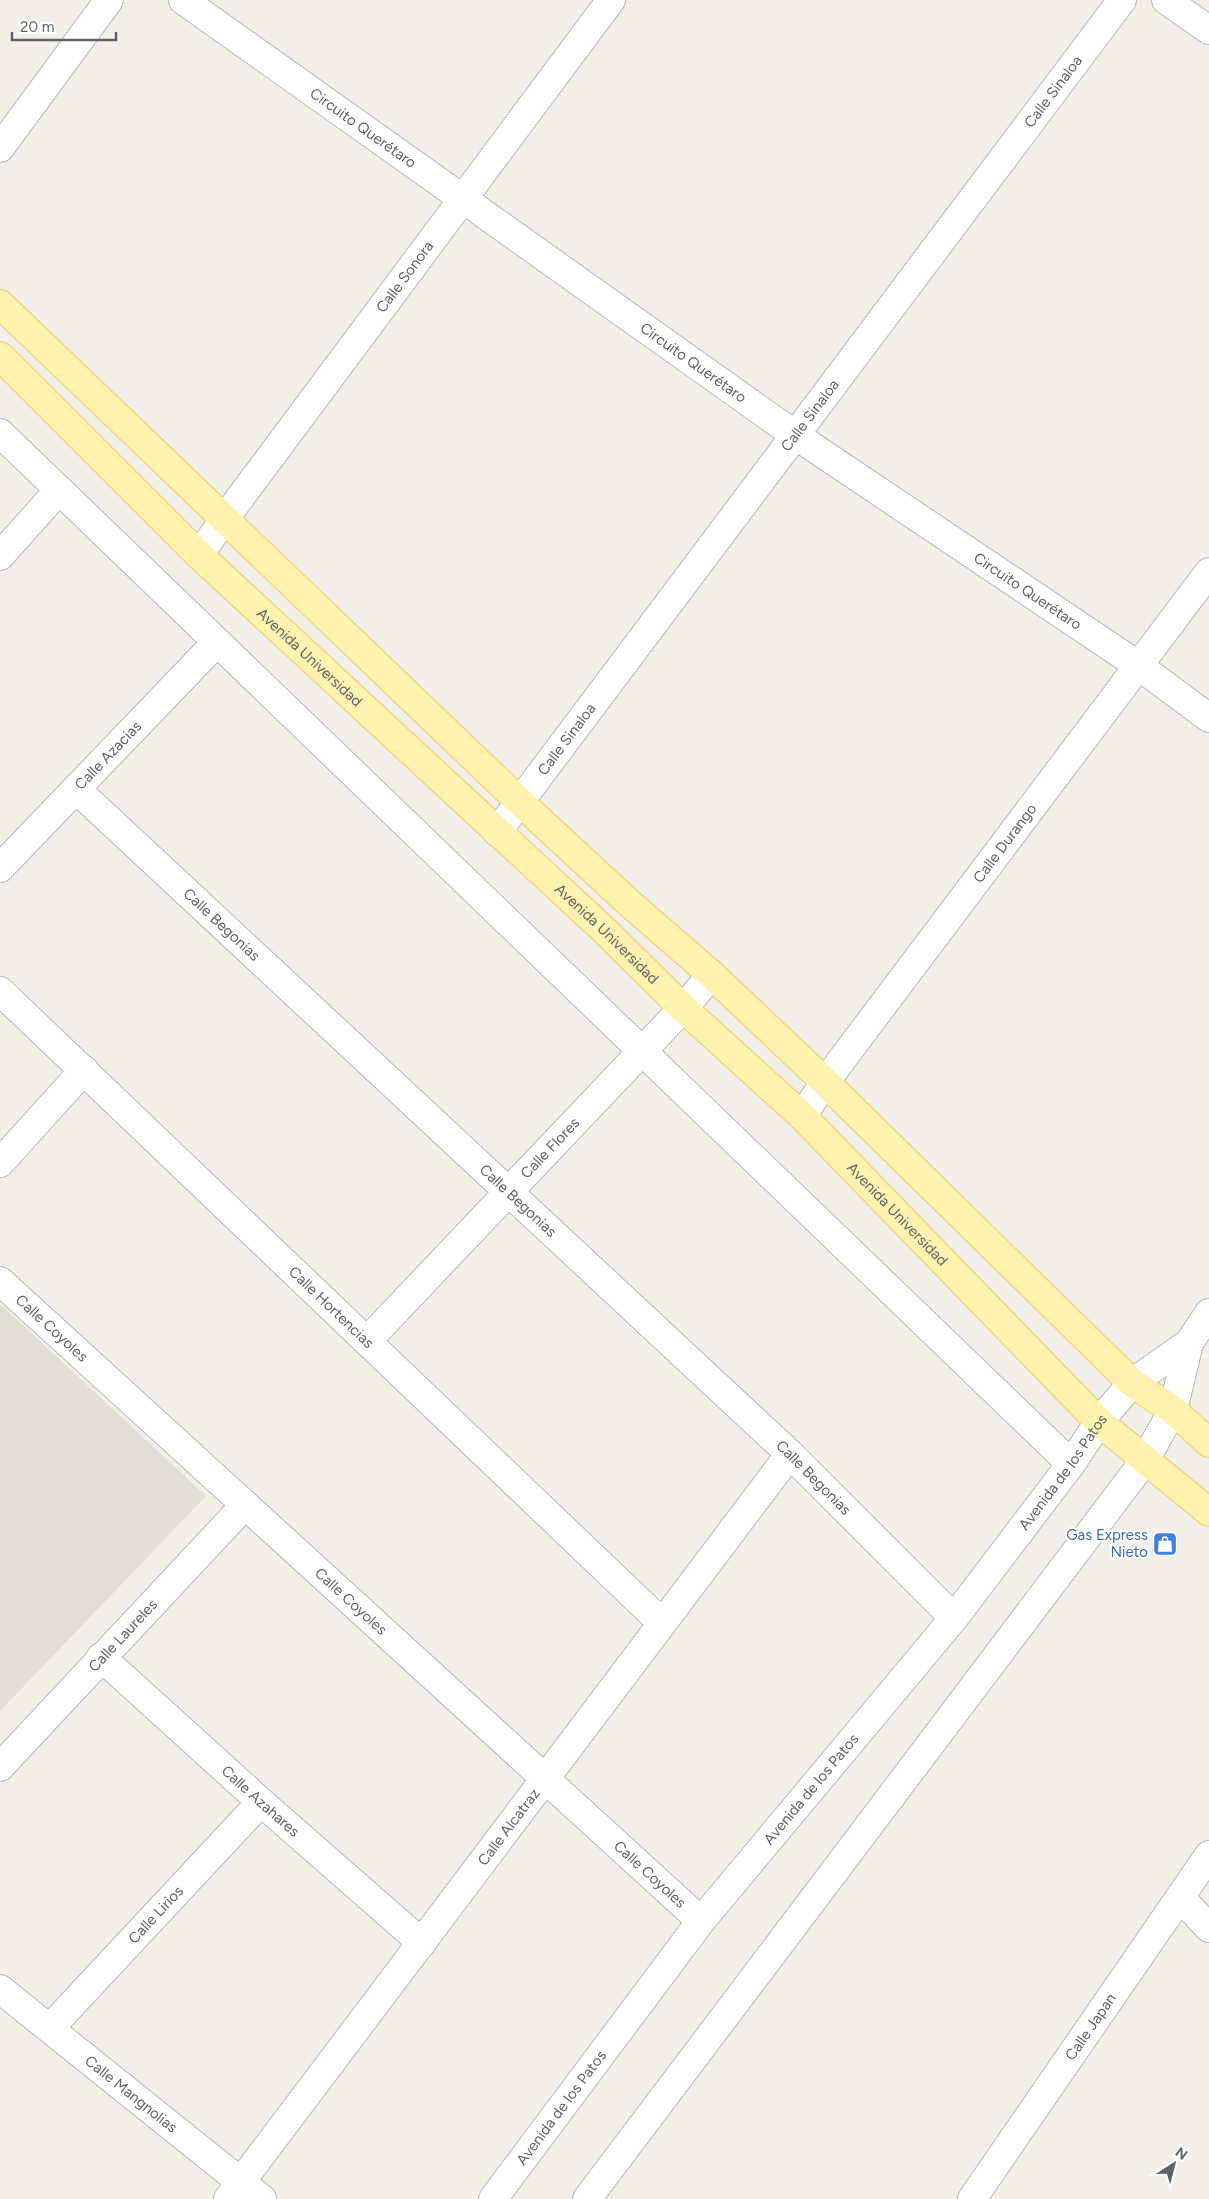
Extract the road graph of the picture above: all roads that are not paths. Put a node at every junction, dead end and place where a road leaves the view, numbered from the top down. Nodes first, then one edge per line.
1 (109, 0) edge
2 (183, 0) edge
3 (611, 0) edge
4 (1122, 0) edge
5 (1166, 0) edge
6 (1209, 30) edge
7 (0, 148) edge
8 (463, 199) junction
9 (0, 304) edge
10 (0, 356) edge
11 (0, 433) edge
12 (795, 435) junction
13 (59, 490) junction
14 (224, 518) junction
15 (199, 555) junction
16 (0, 556) edge
17 (1209, 572) edge
18 (217, 642) junction
19 (1139, 666) junction
20 (1209, 718) edge
21 (76, 790) junction
22 (520, 802) junction
23 (497, 832) junction
24 (0, 868) edge
25 (712, 975) junction
26 (0, 991) edge
27 (683, 1008) junction
28 (641, 1050) junction
29 (84, 1070) junction
30 (825, 1082) junction
31 (802, 1116) junction
32 (0, 1163) edge
33 (508, 1192) junction
34 (0, 1281) edge
35 (1209, 1313) edge
36 (367, 1341) junction
37 (1189, 1343) junction
38 (1132, 1383) junction
39 (1173, 1410) junction
40 (1099, 1422) junction
41 (1209, 1443) edge
42 (790, 1454) junction
43 (1145, 1460) junction
44 (1071, 1464) junction
45 (245, 1505) junction
46 (1209, 1512) edge
47 (954, 1618) junction
48 (662, 1623) junction
49 (101, 1657) junction
50 (0, 1767) edge
51 (545, 1779) junction
52 (261, 1802) junction
53 (1209, 1855) edge
54 (1180, 1898) junction
55 (702, 1921) junction
56 (1209, 1928) edge
57 (422, 1943) junction
58 (0, 1988) edge
59 (50, 2028) junction
60 (235, 2191) edge
61 (262, 2199) edge
62 (493, 2199) edge
63 (587, 2199) edge
64 (972, 2199) edge

1 - 7 street
2 - 8 street, Circuito Querétaro
3 - 8 street, Calle Sonora
4 - 12 street, Calle Sinaloa
5 - 6 street
8 - 12 street, Circuito Querétaro
8 - 14 street, Calle Sonora
9 - 14 main road
10 - 15 main road, Avenida Universidad
11 - 13 street
12 - 19 street, Circuito Querétaro
12 - 22 street, Calle Sinaloa
13 - 16 street
13 - 18 street
14 - 15 street, Calle Sonora
14 - 22 main road
15 - 23 main road, Avenida Universidad
17 - 19 street, Calle Durango
18 - 21 street, Calle Azacias
18 - 28 street
19 - 20 street, Circuito Querétaro
19 - 30 street, Calle Durango
21 - 24 street, Calle Azacias
21 - 33 street, Calle Begonias
22 - 23 street, Calle Sinaloa
22 - 25 main road
23 - 27 main road, Avenida Universidad
25 - 27 street, Calle Flores
25 - 30 main road
26 - 29 street, Calle Hortencias
27 - 28 street, Calle Flores
27 - 31 main road, Avenida Universidad
28 - 33 street, Calle Flores
28 - 44 street
29 - 32 street
29 - 36 street, Calle Hortencias
30 - 31 street, Calle Durango
30 - 38 main road
31 - 40 main road, Avenida Universidad
33 - 36 street, Calle Flores
33 - 42 street, Calle Begonias
34 - 45 street, Calle Coyoles
35 - 37 street
36 - 48 street, Calle Hortencias
37 - 38 street, Avenida de los Patos
37 - 39 street
38 - 39 main road
38 - 40 street, Avenida de los Patos
39 - 41 main road
39 - 43 street
40 - 43 main road, Avenida Universidad
40 - 44 street, Avenida de los Patos
42 - 47 street, Calle Begonias
42 - 48 street, Calle Alcatraz
43 - 46 main road, Avenida Universidad
43 - 63 street
44 - 47 street, Avenida de los Patos
45 - 49 street, Calle Laureles
45 - 51 street, Calle Coyoles
47 - 55 street, Avenida de los Patos
48 - 51 street, Calle Alcatraz
49 - 50 street, Calle Laureles
49 - 52 street, Calle Azahares
51 - 55 street, Calle Coyoles
51 - 57 street, Calle Alcatraz
52 - 57 street, Calle Azahares
52 - 59 street, Calle Lirios
53 - 54 street, Calle Japan
54 - 56 street
54 - 64 street, Calle Japan
55 - 62 street, Avenida de los Patos
57 - 60 street, Calle Alcatraz
58 - 59 street, Calle Mangnolias
59 - 60 street, Calle Mangnolias
60 - 61 street, Calle Mangnolias

